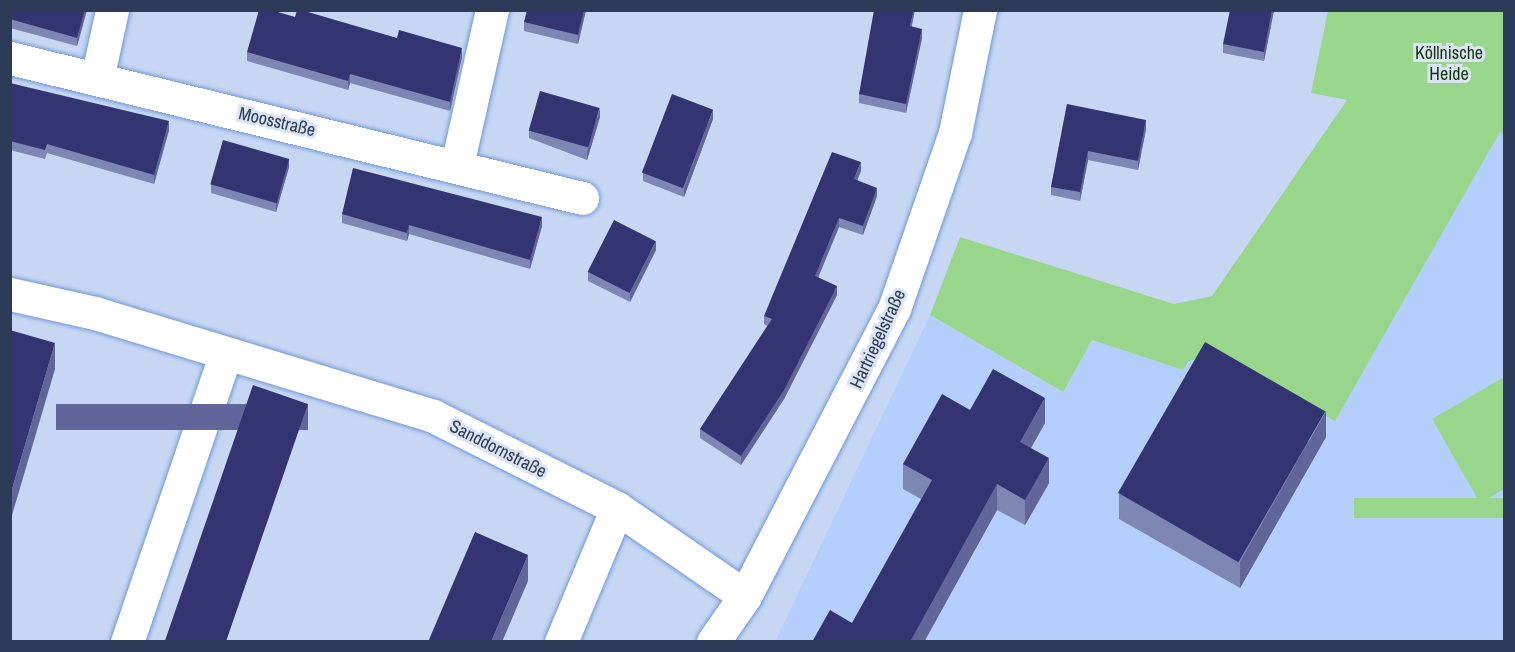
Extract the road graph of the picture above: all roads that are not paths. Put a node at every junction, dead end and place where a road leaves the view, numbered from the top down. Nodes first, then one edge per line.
1 (112, 10) edge
2 (492, 10) edge
3 (980, 10) edge
4 (10, 58) edge
5 (97, 79) junction
6 (457, 165) junction
7 (582, 198) dead end
8 (10, 294) edge
9 (226, 353) junction
10 (617, 508) junction
11 (745, 596) junction
12 (128, 642) edge
13 (561, 642) edge
14 (713, 642) edge

1 - 5 street
2 - 6 street
3 - 11 street, Hartriegelstraße
4 - 5 street, Moosstraße
5 - 6 street, Moosstraße
6 - 7 street, Moosstraße
8 - 9 street, Sanddornstraße
9 - 10 street, Sanddornstraße
9 - 12 street
10 - 11 street, Sanddornstraße
10 - 13 street
11 - 14 street, Hartriegelstraße

